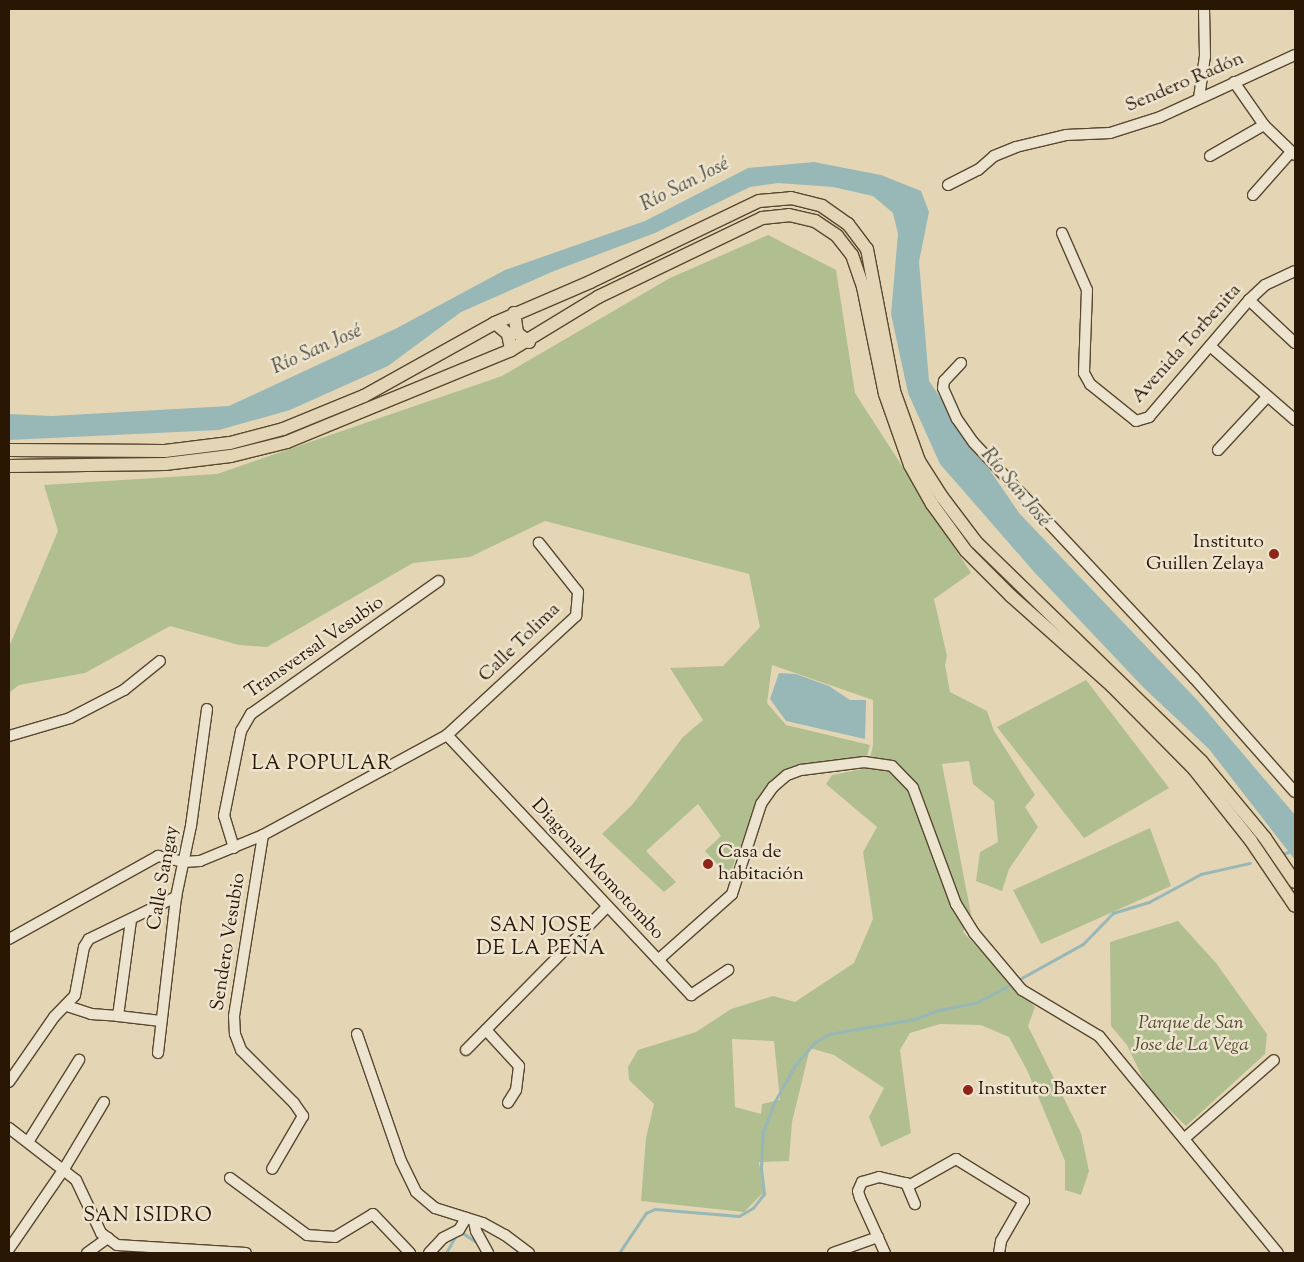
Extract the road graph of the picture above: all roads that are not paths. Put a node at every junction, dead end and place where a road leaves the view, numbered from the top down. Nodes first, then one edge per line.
1 (1204, 9) edge
2 (1295, 55) edge
3 (1234, 82) junction
4 (1199, 98) junction
5 (1264, 125) junction
6 (1293, 153) edge
7 (1210, 156) dead end
8 (948, 185) dead end
9 (1253, 195) dead end
10 (1062, 233) dead end
11 (1295, 271) edge
12 (1249, 300) junction
13 (514, 314) junction
14 (495, 323) junction
15 (529, 342) junction
16 (1295, 342) edge
17 (1210, 346) junction
18 (511, 350) junction
19 (961, 363) dead end
20 (1267, 397) junction
21 (1295, 420) edge
22 (9, 450) edge
23 (1218, 450) dead end
24 (9, 466) edge
25 (539, 544) dead end
26 (439, 581) dead end
27 (160, 661) dead end
28 (207, 709) dead end
29 (447, 735) junction
30 (9, 736) edge
31 (1295, 792) edge
32 (263, 835) junction
33 (234, 848) junction
34 (182, 862) junction
35 (1295, 882) edge
36 (176, 897) junction
37 (1295, 906) edge
38 (607, 908) junction
39 (131, 920) junction
40 (9, 939) edge
41 (658, 960) junction
42 (728, 970) dead end
43 (67, 1006) junction
44 (118, 1016) junction
45 (161, 1021) junction
46 (486, 1030) junction
47 (357, 1034) dead end
48 (466, 1050) dead end
49 (158, 1053) dead end
50 (79, 1060) dead end
51 (1274, 1060) dead end
52 (9, 1082) edge
53 (104, 1102) dead end
54 (508, 1103) dead end
55 (9, 1128) edge
56 (1185, 1138) junction
57 (28, 1142) junction
58 (64, 1169) junction
59 (272, 1170) dead end
60 (230, 1178) dead end
61 (910, 1186) junction
62 (915, 1204) dead end
63 (470, 1220) junction
64 (878, 1237) junction
65 (108, 1238) junction
66 (9, 1249) edge
67 (120, 1249) edge
68 (86, 1253) edge
69 (246, 1253) edge
70 (410, 1253) edge
71 (429, 1253) edge
72 (488, 1253) edge
73 (529, 1253) edge
74 (833, 1253) edge
75 (885, 1253) edge
76 (999, 1253) edge
77 (1278, 1253) edge

1 - 4 street
2 - 3 street, Sendero Radón
3 - 4 street, Sendero Radón
3 - 5 street
4 - 8 street, Sendero Radón
5 - 6 street
5 - 7 street
6 - 9 street
10 - 17 street, Avenida Torbenita
11 - 12 street, Avenida Torbenita
12 - 16 street
12 - 17 street, Avenida Torbenita
13 - 14 main road
13 - 15 main road
13 - 35 main road
14 - 18 main road
14 - 22 main road
15 - 18 main road
15 - 37 main road
17 - 20 street
18 - 24 main road
19 - 31 street
20 - 21 street
20 - 23 street
25 - 29 street, Calle Tolima
26 - 33 street, Transversal Vesubio
27 - 30 street
28 - 34 street, Calle Sangay
29 - 32 street, Calle Tolima
29 - 38 street, Diagonal Momotombo
32 - 33 street, Calle Tolima
32 - 59 street, Sendero Vesubio
33 - 34 street, Calle Tolima
34 - 36 street, Calle Sangay
34 - 40 street
36 - 39 street
36 - 45 street, Calle Sangay
38 - 41 street, Diagonal Momotombo
38 - 46 street
39 - 43 street
39 - 44 street
41 - 42 street, Diagonal Momotombo
41 - 56 street
43 - 44 street
43 - 52 street
44 - 45 street
45 - 49 street, Calle Sangay
46 - 48 street
46 - 54 street
47 - 63 street
50 - 57 street
51 - 56 street
53 - 58 street
55 - 57 street
56 - 77 street
57 - 58 street
58 - 65 street
58 - 66 street
60 - 70 street
61 - 62 street
61 - 64 street
61 - 76 street
63 - 71 street
63 - 72 street
63 - 73 street
64 - 74 street
64 - 75 street
65 - 67 street
65 - 68 street
67 - 69 street

